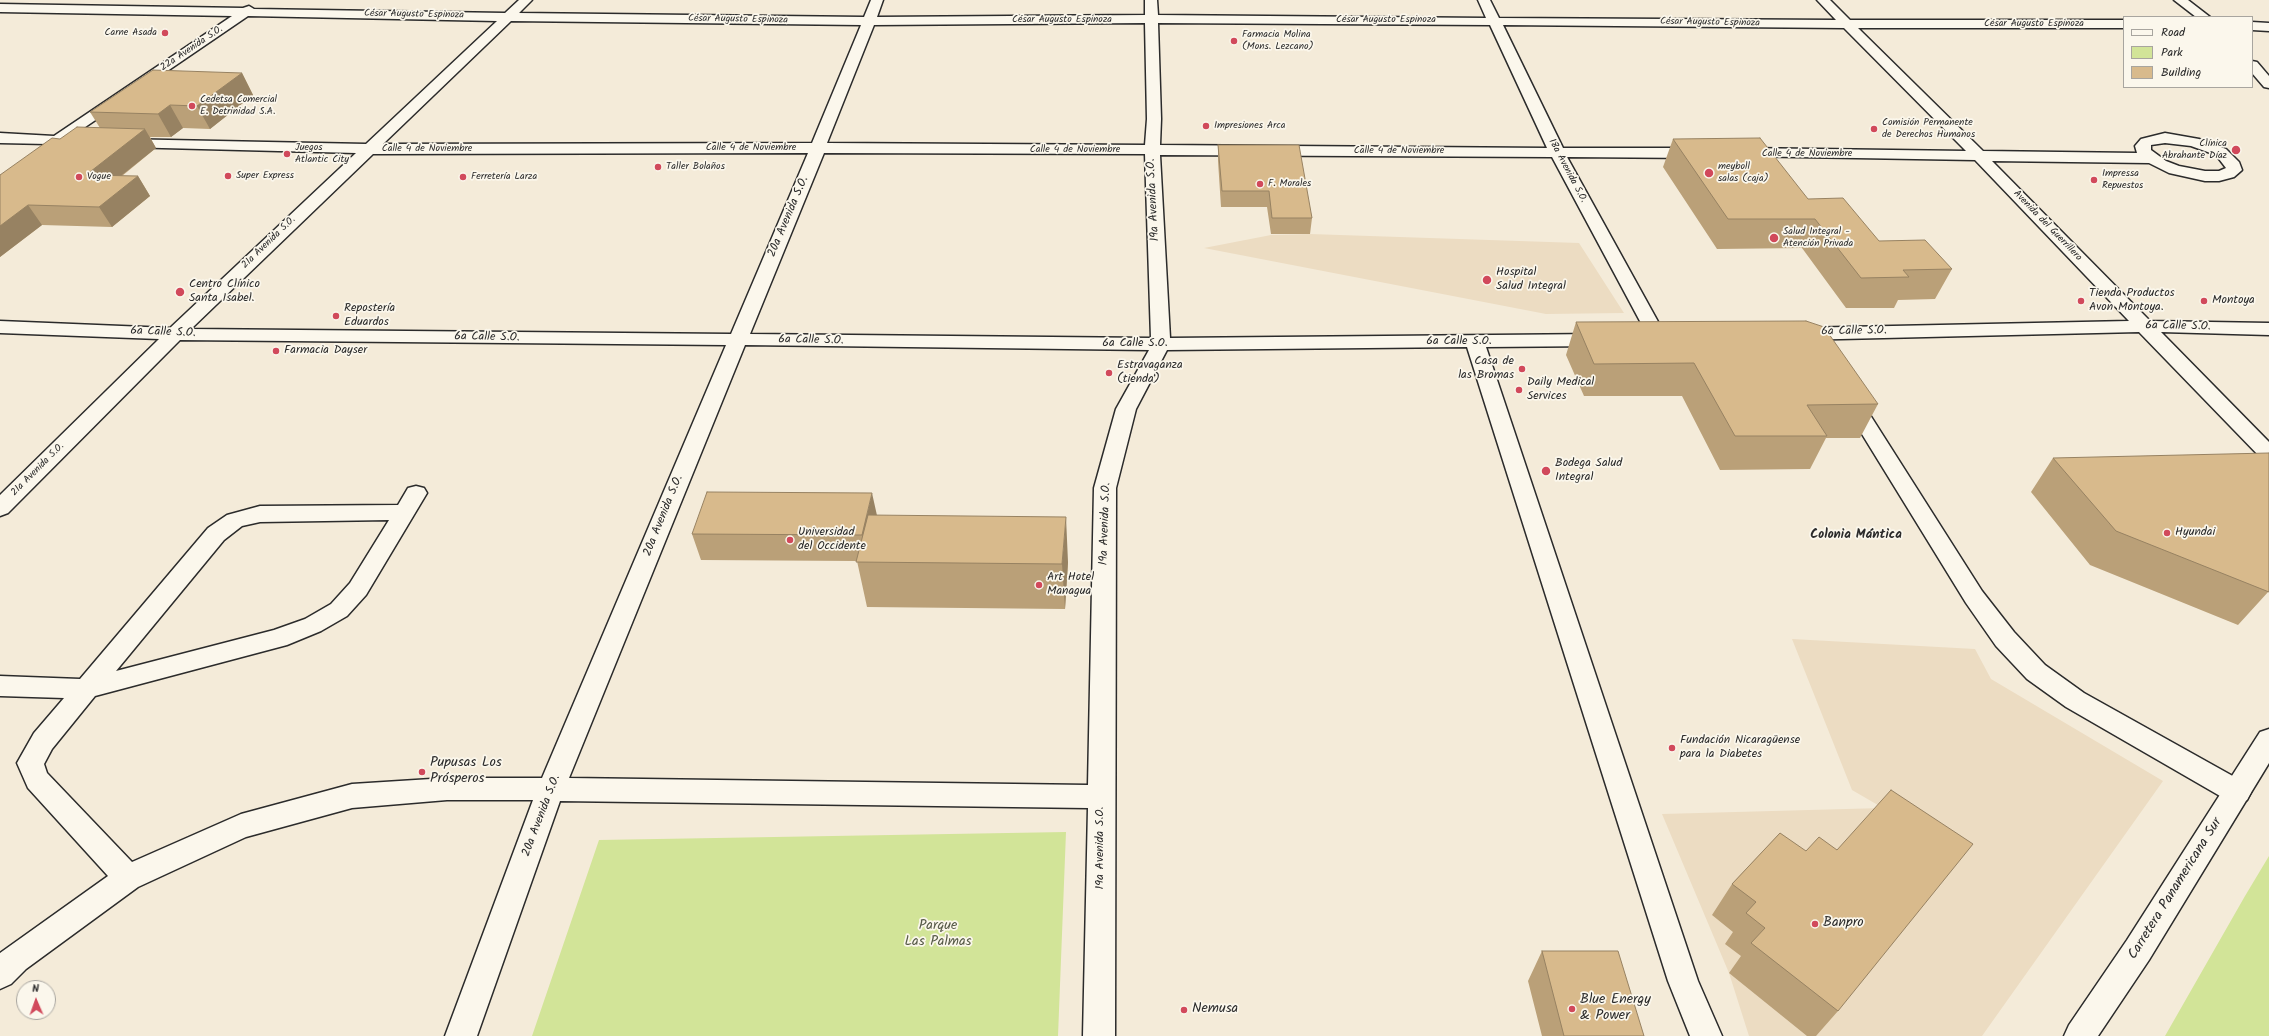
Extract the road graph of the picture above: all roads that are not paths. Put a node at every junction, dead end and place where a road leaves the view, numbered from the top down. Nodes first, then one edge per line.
1 (264, 0) edge
2 (526, 0) edge
3 (877, 0) edge
4 (1151, 0) edge
5 (1484, 0) edge
6 (1823, 0) edge
7 (2180, 0) edge
8 (0, 8) edge
9 (247, 11) junction
10 (2203, 16) edge
11 (508, 17) junction
12 (1152, 19) junction
13 (870, 21) junction
14 (1494, 21) junction
15 (1845, 24) junction
16 (2123, 24) edge
17 (2253, 26) edge
18 (2269, 27) edge
19 (2253, 67) edge
20 (2269, 84) edge
21 (0, 138) edge
22 (56, 141) junction
23 (96, 142) edge
24 (112, 142) edge
25 (818, 148) junction
26 (368, 149) junction
27 (1152, 150) junction
28 (1556, 152) junction
29 (37, 154) edge
30 (1978, 155) junction
31 (2151, 158) junction
32 (0, 326) edge
33 (2145, 326) junction
34 (2269, 329) edge
35 (1809, 333) junction
36 (175, 334) junction
37 (1778, 334) edge
38 (1657, 338) edge
39 (1619, 339) edge
40 (737, 340) junction
41 (1475, 342) junction
42 (1161, 344) junction
43 (1822, 353) edge
44 (1839, 380) edge
45 (2269, 454) edge
46 (2, 503) edge
47 (0, 686) edge
48 (85, 689) junction
49 (2269, 740) edge
50 (551, 789) junction
51 (2237, 792) junction
52 (1101, 797) junction
53 (128, 878) junction
54 (0, 974) edge
55 (461, 1036) edge
56 (1099, 1036) edge
57 (1706, 1036) edge
58 (2080, 1036) edge

1 - 9 main road, 22a Avenida S.O.
2 - 11 main road, 21a Avenida S.O.
3 - 13 main road, 20a Avenida S.O.
4 - 12 main road, 19a Avenida S.O.
5 - 14 main road, 18a Avenida S.O.
6 - 15 main road, Avenida del Guerrillero
7 - 10 main road
8 - 9 main road, César Augusto Espinoza
9 - 11 main road, César Augusto Espinoza
9 - 22 main road, 22a Avenida S.O.
11 - 13 main road, César Augusto Espinoza
11 - 26 main road, 21a Avenida S.O.
12 - 13 main road, César Augusto Espinoza
12 - 14 main road, César Augusto Espinoza
12 - 27 main road, 19a Avenida S.O.
13 - 25 main road, 20a Avenida S.O.
14 - 15 main road, César Augusto Espinoza
14 - 28 main road, 18a Avenida S.O.
15 - 16 main road, César Augusto Espinoza
15 - 30 main road, Avenida del Guerrillero
17 - 18 main road
19 - 20 main road
21 - 22 main road
22 - 23 main road
22 - 29 main road, 22a Avenida S.O.
24 - 26 main road, Calle 4 de Noviembre
25 - 26 main road, Calle 4 de Noviembre
25 - 27 main road, Calle 4 de Noviembre
25 - 40 main road, 20a Avenida S.O.
26 - 36 main road, 21a Avenida S.O.
27 - 28 main road, Calle 4 de Noviembre
27 - 42 main road, 19a Avenida S.O.
28 - 30 main road, Calle 4 de Noviembre
28 - 38 main road, 18a Avenida S.O.
30 - 31 main road, Calle 4 de Noviembre
30 - 33 main road, Avenida del Guerrillero
31 - 31 main road, Calle 4 de Noviembre
32 - 36 main road, 6a Calle S.O.
33 - 34 main road, 6a Calle S.O.
33 - 35 main road, 6a Calle S.O.
33 - 45 main road, Avenida del Guerrillero
35 - 37 main road, 6a Calle S.O.
35 - 43 main road
36 - 40 main road, 6a Calle S.O.
36 - 46 main road, 21a Avenida S.O.
39 - 41 main road, 6a Calle S.O.
40 - 42 main road, 6a Calle S.O.
40 - 50 main road, 20a Avenida S.O.
41 - 42 main road, 6a Calle S.O.
41 - 57 main road
42 - 52 main road, 19a Avenida S.O.
44 - 51 main road
47 - 48 main road
48 - 48 main road
48 - 53 main road
49 - 51 main road, Carretera Panamericana Sur
50 - 52 main road
50 - 53 main road
50 - 55 main road, 20a Avenida S.O.
51 - 58 main road, Carretera Panamericana Sur
52 - 56 main road, 19a Avenida S.O.
53 - 54 main road

